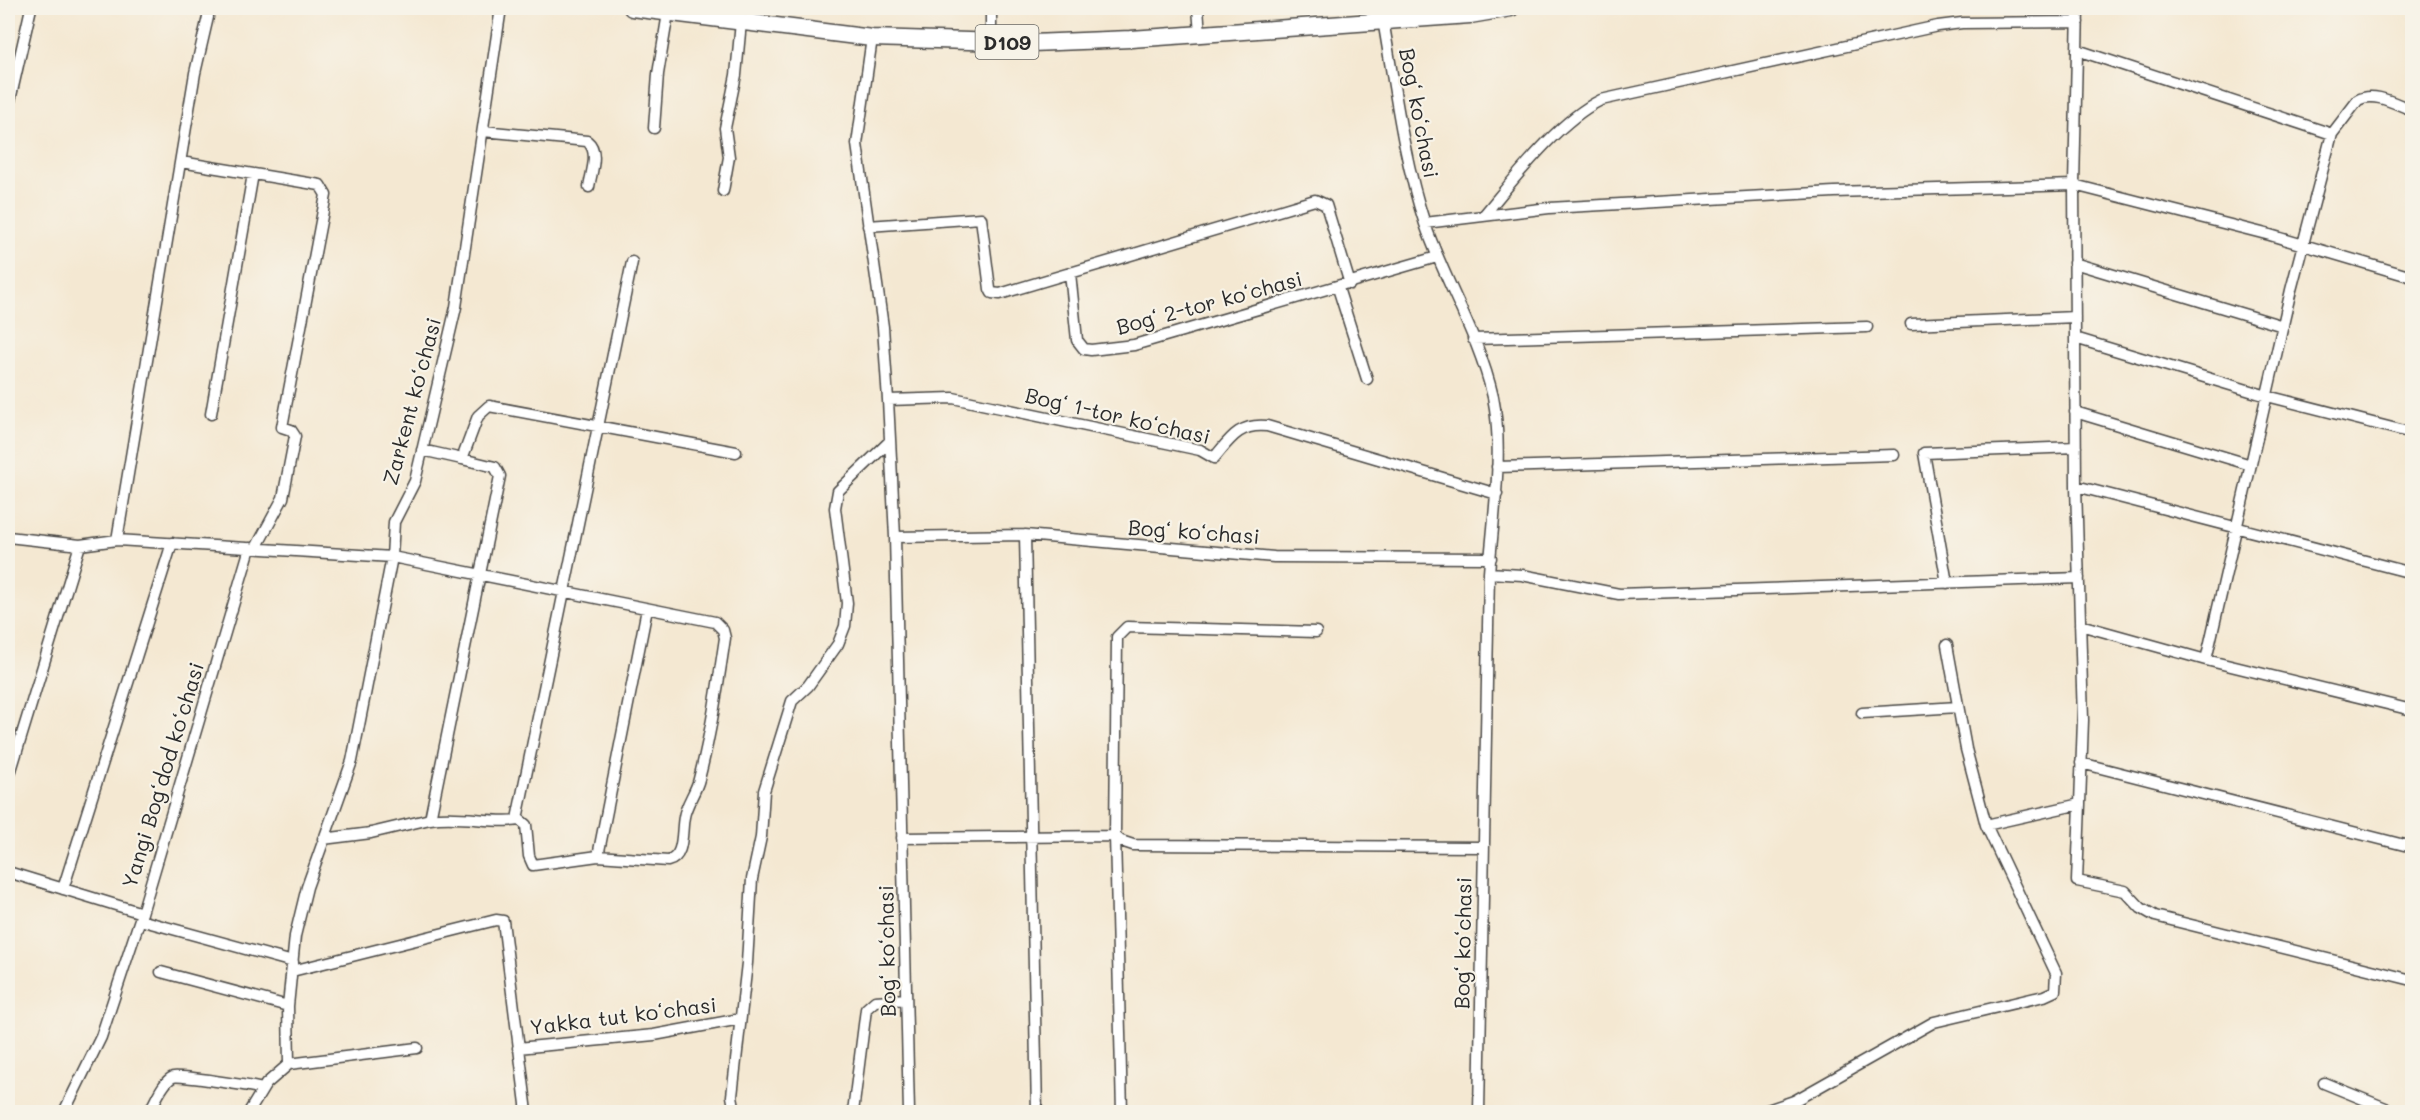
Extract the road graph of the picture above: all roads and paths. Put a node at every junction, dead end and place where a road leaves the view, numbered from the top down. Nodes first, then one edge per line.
1 (31, 8) edge
2 (207, 8) edge
3 (501, 8) edge
4 (632, 8) edge
5 (991, 8) edge
6 (1198, 8) edge
7 (1511, 8) edge
8 (2078, 8) edge
9 (668, 14) junction
10 (1383, 20) junction
11 (741, 22) junction
12 (2078, 22) junction
13 (1200, 34) junction
14 (872, 38) junction
15 (991, 41) junction
16 (2077, 50) junction
17 (8, 109) edge
18 (2412, 110) edge
19 (654, 128) dead end
20 (483, 131) junction
21 (2332, 134) junction
22 (181, 162) junction
23 (253, 174) junction
24 (2074, 185) junction
25 (589, 187) dead end
26 (723, 191) dead end
27 (1484, 214) junction
28 (1425, 223) junction
29 (868, 226) junction
30 (2302, 245) junction
31 (1437, 257) junction
32 (632, 262) dead end
33 (2074, 263) junction
34 (1070, 273) junction
35 (2412, 277) edge
36 (1350, 284) junction
37 (1338, 288) junction
38 (2075, 316) junction
39 (1911, 324) dead end
40 (2283, 326) junction
41 (1867, 327) dead end
42 (2075, 338) junction
43 (1473, 339) junction
44 (1367, 379) dead end
45 (2267, 396) junction
46 (888, 400) junction
47 (2075, 412) junction
48 (211, 414) dead end
49 (598, 426) junction
50 (2412, 433) edge
51 (890, 441) junction
52 (2076, 447) junction
53 (422, 450) junction
54 (736, 452) dead end
55 (1894, 455) dead end
56 (462, 459) junction
57 (2251, 465) junction
58 (1497, 467) junction
59 (2076, 486) junction
60 (1497, 494) junction
61 (2236, 529) junction
62 (1025, 535) junction
63 (8, 537) edge
64 (895, 537) junction
65 (117, 540) junction
66 (171, 543) junction
67 (80, 545) junction
68 (253, 548) junction
69 (392, 557) junction
70 (1491, 558) junction
71 (1489, 573) junction
72 (2412, 573) edge
73 (479, 575) junction
74 (2079, 578) junction
75 (1947, 583) junction
76 (563, 592) junction
77 (647, 609) junction
78 (2080, 625) junction
79 (1316, 632) dead end
80 (1947, 645) dead end
81 (2206, 660) junction
82 (1959, 707) junction
83 (2412, 710) edge
84 (1862, 713) dead end
85 (2081, 762) junction
86 (8, 780) edge
87 (2080, 804) junction
88 (430, 819) junction
89 (517, 819) junction
90 (1986, 825) junction
91 (1115, 836) junction
92 (1031, 837) junction
93 (902, 838) junction
94 (323, 839) junction
95 (1483, 847) junction
96 (2412, 847) edge
97 (598, 856) junction
98 (8, 872) edge
99 (63, 889) junction
100 (141, 917) junction
101 (292, 966) junction
102 (160, 972) dead end
103 (2412, 980) edge
104 (906, 999) junction
105 (288, 1006) junction
106 (740, 1018) junction
107 (417, 1048) dead end
108 (518, 1048) junction
109 (290, 1064) junction
110 (2324, 1083) dead end
111 (262, 1089) junction
112 (64, 1113) edge
113 (149, 1113) edge
114 (249, 1113) edge
115 (527, 1113) edge
116 (735, 1113) edge
117 (853, 1113) edge
118 (909, 1113) edge
119 (1037, 1113) edge
120 (1122, 1113) edge
121 (1479, 1113) edge
122 (1762, 1113) edge
123 (2395, 1113) edge

1 - 17 street
2 - 22 street
3 - 20 street, Zarkent koʻchasi
4 - 9 main road, D109
5 - 15 street
6 - 13 street
7 - 10 main road, D109
8 - 12 street
9 - 11 main road, D109
9 - 19 street
10 - 13 main road, D109
10 - 28 street, Bogʻ koʻchasi
11 - 14 main road, D109
11 - 26 street
12 - 16 street
12 - 27 street
13 - 15 main road, D109
14 - 15 main road, D109
14 - 29 street, Bogʻ koʻchasi
16 - 21 street
16 - 24 street
18 - 21 street
20 - 25 street
20 - 53 street, Zarkent koʻchasi
21 - 30 street
22 - 23 street
22 - 65 street
23 - 48 street
23 - 68 street, Yangi Bogʻdod koʻchasi
24 - 27 street
24 - 30 street
24 - 33 street
27 - 28 street
28 - 31 street, Bogʻ koʻchasi
29 - 34 street
29 - 46 street, Bogʻ koʻchasi
30 - 35 street
30 - 40 street
31 - 36 street, Bogʻ 2-tor koʻchasi
31 - 43 street, Bogʻ koʻchasi
32 - 49 street
33 - 38 street
33 - 40 street
34 - 36 street
34 - 37 street, Bogʻ 2-tor koʻchasi
36 - 37 street, Bogʻ 2-tor koʻchasi
37 - 44 street
38 - 39 street
38 - 42 street
40 - 45 street
41 - 43 street
42 - 45 street
42 - 47 street
43 - 58 street, Bogʻ koʻchasi
45 - 50 street
45 - 57 street
46 - 51 street, Bogʻ koʻchasi
46 - 60 street, Bogʻ 1-tor koʻchasi
47 - 52 street
47 - 57 street
49 - 54 street
49 - 56 street
49 - 76 street
51 - 64 street, Bogʻ koʻchasi
51 - 106 street
52 - 59 street
52 - 75 street
53 - 56 street
53 - 69 street, Zarkent koʻchasi
55 - 58 street
56 - 73 street
57 - 61 street
58 - 60 street, Bogʻ koʻchasi
59 - 61 street
59 - 74 street
60 - 70 street, Bogʻ koʻchasi
61 - 72 street
61 - 81 street
62 - 64 street, Bogʻ koʻchasi
62 - 70 street, Bogʻ koʻchasi
62 - 92 street
63 - 67 street
64 - 93 street, Bogʻ koʻchasi
65 - 66 street
65 - 67 street
66 - 68 street
66 - 99 street
67 - 86 street
68 - 69 street
68 - 100 street, Yangi Bogʻdod koʻchasi
69 - 73 street
69 - 94 street, Zarkent koʻchasi
70 - 71 street, Bogʻ koʻchasi
71 - 75 street
71 - 95 street, Bogʻ koʻchasi
73 - 76 street
73 - 88 street
74 - 75 street
74 - 78 street
76 - 77 street
76 - 89 street
77 - 97 street
77 - 97 street
78 - 81 street
78 - 85 street
79 - 91 street
80 - 82 street
81 - 83 street
82 - 84 street
82 - 90 street
85 - 87 street
85 - 96 street
87 - 90 street
87 - 103 street
88 - 89 street
88 - 94 street
89 - 97 street
90 - 122 street
91 - 92 street
91 - 95 street
91 - 120 street
92 - 93 street
92 - 119 street
93 - 104 street, Bogʻ koʻchasi
94 - 101 street, Zarkent koʻchasi
95 - 121 street, Bogʻ koʻchasi
98 - 99 street, Yangi Bogʻdod koʻchasi
99 - 100 street, Yangi Bogʻdod koʻchasi
100 - 101 street
100 - 112 street
101 - 105 street, Zarkent koʻchasi
101 - 108 street
102 - 105 street
104 - 117 street
104 - 118 street, Bogʻ koʻchasi
105 - 109 street, Zarkent koʻchasi
106 - 108 street, Yakka tut koʻchasi
106 - 116 street, Yakka tut koʻchasi
107 - 109 street
108 - 115 street, Yakka tut koʻchasi
109 - 111 street
110 - 123 street
111 - 113 street
111 - 114 street

